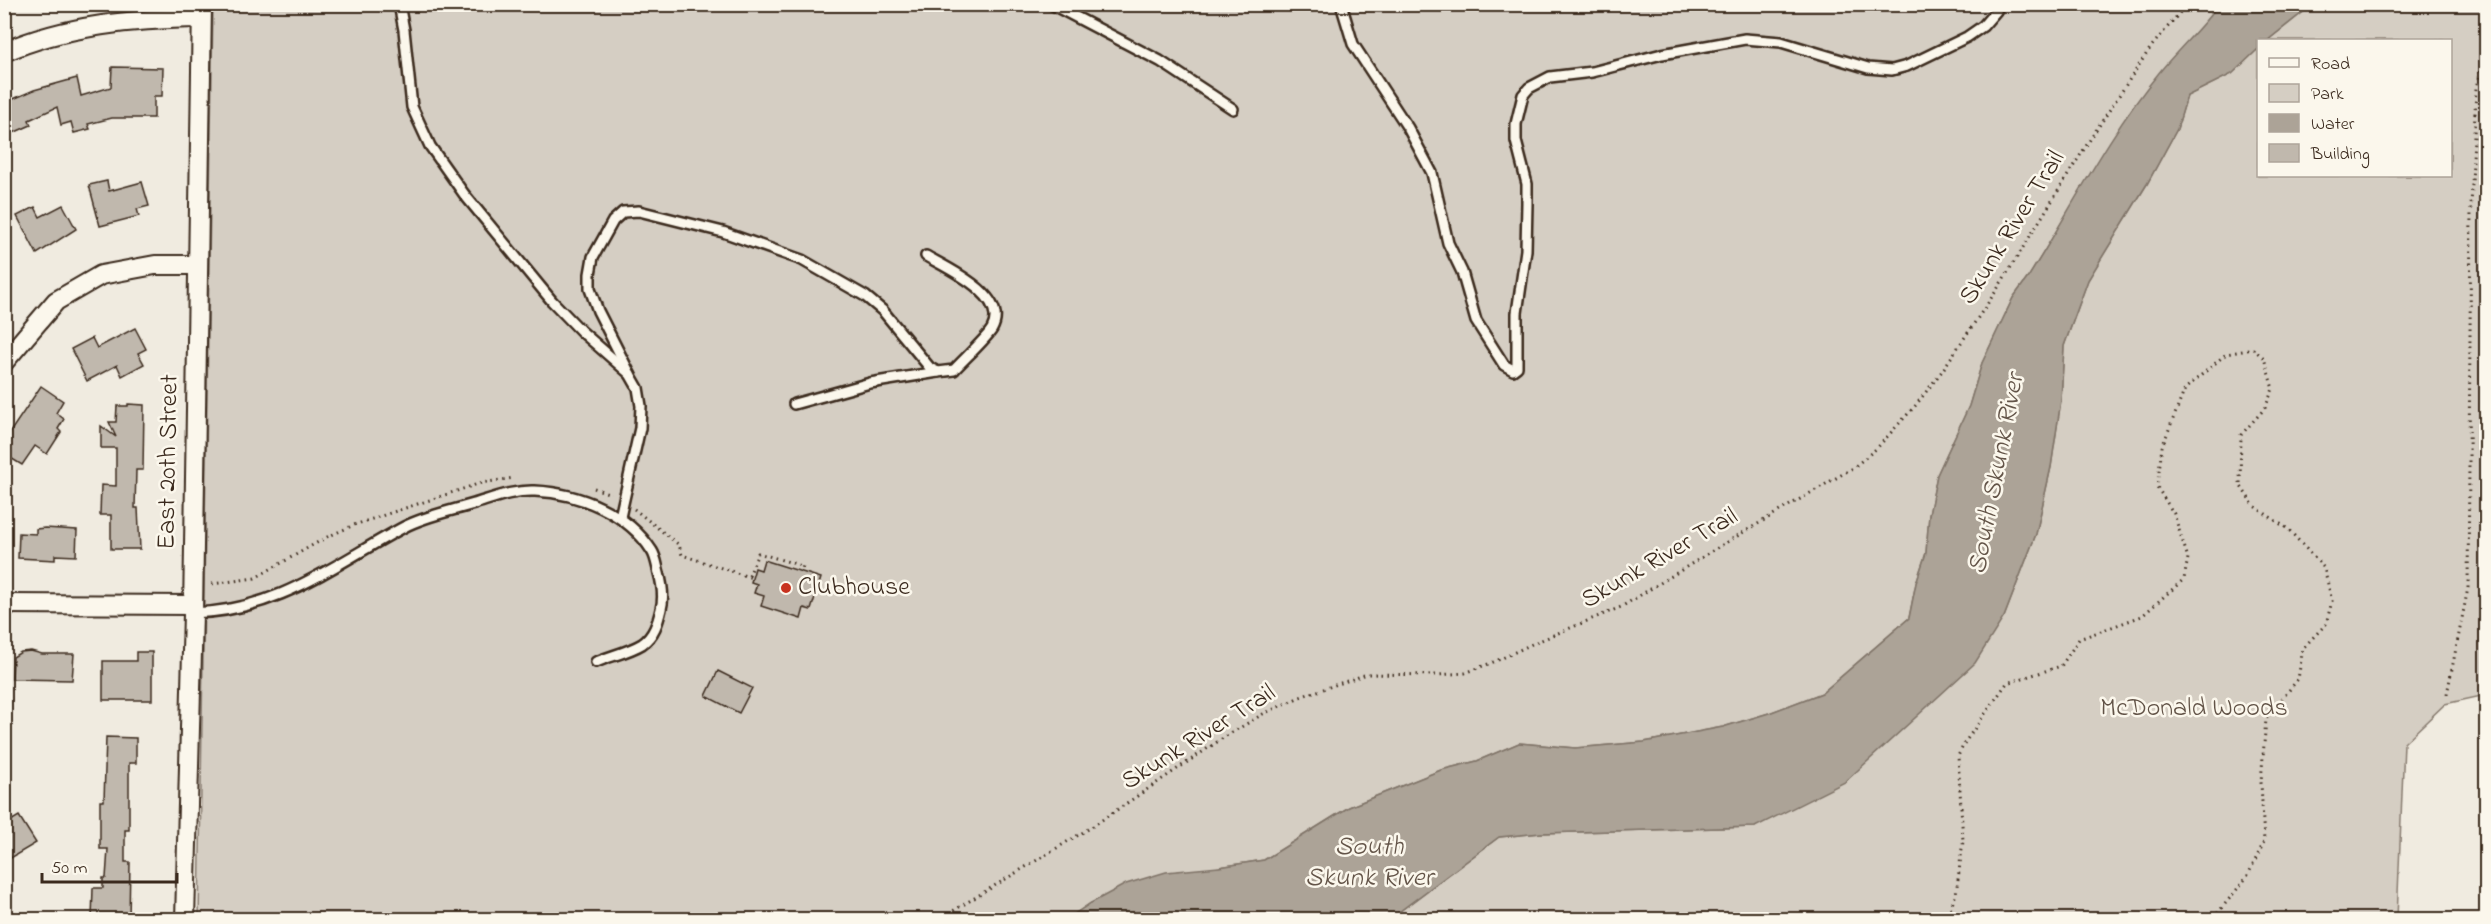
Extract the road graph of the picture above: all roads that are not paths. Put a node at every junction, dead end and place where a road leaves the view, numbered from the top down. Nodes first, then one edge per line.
1 (399, 4) edge
2 (1051, 4) edge
3 (1341, 4) edge
4 (1999, 4) edge
5 (201, 11) edge
6 (4, 52) edge
7 (1233, 109) dead end
8 (926, 256) dead end
9 (197, 265) junction
10 (4, 362) edge
11 (939, 372) junction
12 (630, 374) junction
13 (794, 404) dead end
14 (620, 517) junction
15 (4, 604) edge
16 (193, 609) junction
17 (596, 662) dead end
18 (185, 920) edge

1 - 12 lane
2 - 7 lane
3 - 4 lane
5 - 6 street
5 - 9 street, East 20th Street
8 - 11 lane
9 - 10 street
9 - 16 street, East 20th Street
11 - 12 lane
11 - 13 lane
12 - 14 lane
14 - 16 lane
14 - 17 lane
15 - 16 street
16 - 18 street, East 20th Street

